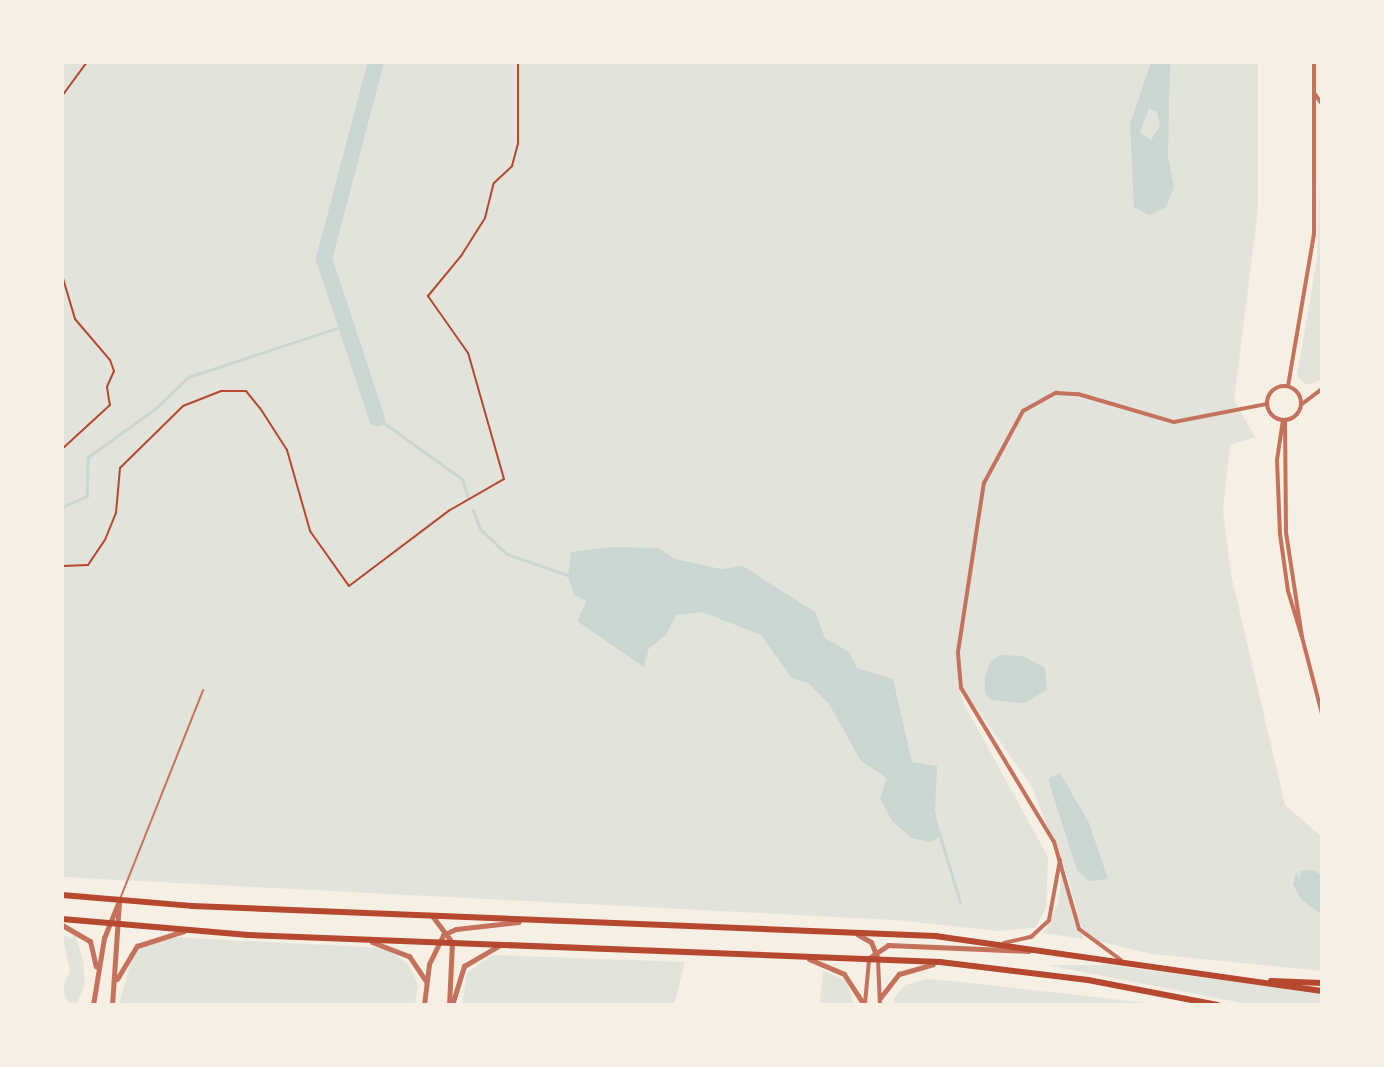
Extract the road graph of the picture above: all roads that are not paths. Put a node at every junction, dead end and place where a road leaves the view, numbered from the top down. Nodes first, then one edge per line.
1 (1314, 62) edge
2 (1314, 93) junction
3 (1322, 104) edge
4 (1288, 386) junction
5 (1322, 389) edge
6 (1267, 404) junction
7 (1302, 404) junction
8 (1284, 420) junction
9 (203, 690) dead end
10 (1322, 714) edge
11 (1060, 857) junction
12 (62, 895) edge
13 (119, 901) junction
14 (433, 916) junction
15 (62, 919) edge
16 (536, 920) junction
17 (109, 924) junction
18 (62, 925) edge
19 (120, 925) junction
20 (184, 931) junction
21 (447, 932) junction
22 (853, 932) junction
23 (364, 939) junction
24 (438, 942) junction
25 (452, 942) junction
26 (1002, 943) junction
27 (502, 944) junction
28 (875, 950) junction
29 (1050, 951) junction
30 (801, 956) junction
31 (869, 958) junction
32 (878, 959) junction
33 (940, 962) junction
34 (1124, 962) junction
35 (96, 981) junction
36 (426, 981) junction
37 (1251, 981) junction
38 (1322, 983) edge
39 (114, 984) junction
40 (1322, 991) edge
41 (880, 1002) edge
42 (93, 1005) edge
43 (112, 1005) edge
44 (424, 1005) edge
45 (450, 1005) edge
46 (864, 1005) edge
47 (1218, 1005) edge

1 - 2 street
2 - 3 street
2 - 4 street
4 - 6 street
4 - 7 street
5 - 7 street
6 - 8 street
6 - 11 street
7 - 8 street
8 - 10 street
9 - 13 lane
11 - 26 street
11 - 34 street
12 - 13 highway
13 - 14 highway
13 - 17 street
13 - 19 street
14 - 16 highway
14 - 21 street
15 - 17 highway
16 - 21 street
16 - 22 highway
17 - 19 highway
17 - 35 street
18 - 35 street
19 - 20 highway
19 - 39 street
20 - 23 highway
20 - 39 street
21 - 24 street
21 - 25 street
22 - 26 highway
22 - 28 street
23 - 24 highway
23 - 36 street
24 - 25 highway
24 - 36 street
25 - 27 highway
25 - 45 street
26 - 29 highway
27 - 30 highway
27 - 45 street
28 - 29 street
28 - 31 street
28 - 32 street
29 - 34 highway
30 - 31 highway
30 - 46 street
31 - 32 highway
31 - 46 street
32 - 33 highway
32 - 41 street
33 - 41 street
33 - 47 highway
34 - 37 highway
35 - 42 street
36 - 44 street
37 - 38 highway
37 - 40 highway
39 - 43 street

